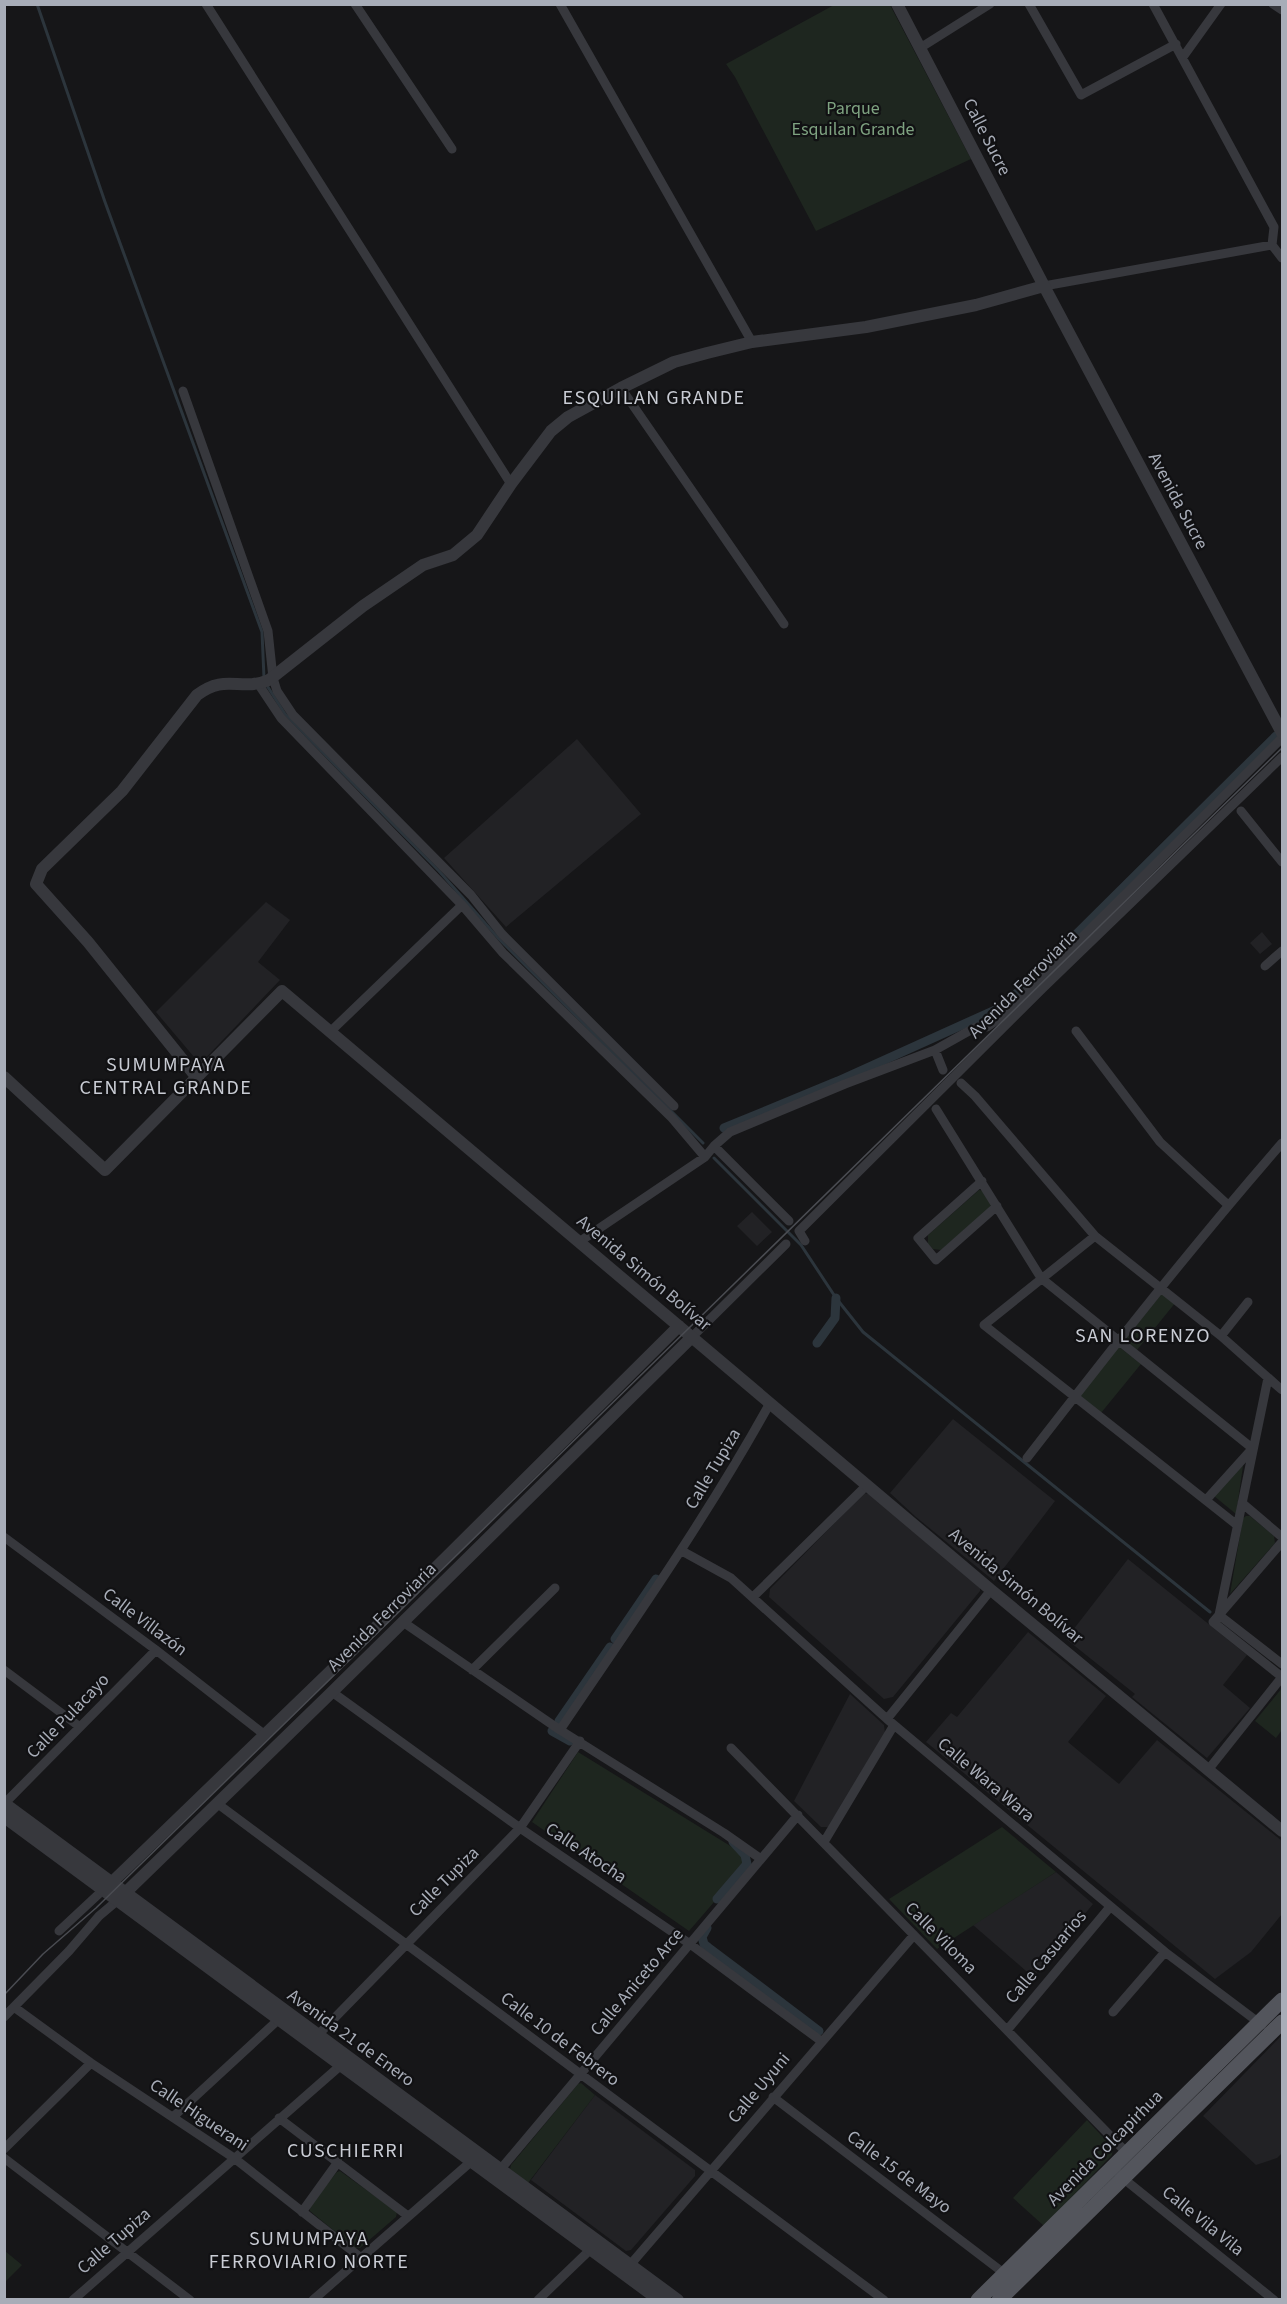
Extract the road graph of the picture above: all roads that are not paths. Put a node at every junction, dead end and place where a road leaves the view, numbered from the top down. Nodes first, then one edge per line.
1 (206, 4) edge
2 (355, 4) edge
3 (572, 4) edge
4 (897, 4) edge
5 (990, 4) edge
6 (1029, 4) edge
7 (1153, 4) edge
8 (1221, 4) edge
9 (1273, 4) edge
10 (562, 8) edge
11 (1282, 10) edge
12 (1176, 44) junction
13 (920, 48) junction
14 (1183, 57) junction
15 (453, 150) dead end
16 (1272, 245) junction
17 (1282, 258) edge
18 (1044, 286) junction
19 (752, 342) junction
20 (621, 388) junction
21 (183, 392) dead end
22 (511, 484) junction
23 (784, 624) dead end
24 (266, 682) junction
25 (1282, 733) edge
26 (1282, 738) edge
27 (1282, 757) edge
28 (1241, 811) dead end
29 (1282, 862) edge
30 (462, 905) junction
31 (1282, 951) edge
32 (1265, 966) dead end
33 (331, 1031) junction
34 (1076, 1031) dead end
35 (935, 1050) junction
36 (944, 1070) dead end
37 (4, 1077) edge
38 (198, 1078) junction
39 (961, 1083) dead end
40 (674, 1106) dead end
41 (936, 1108) dead end
42 (1282, 1143) edge
43 (714, 1146) junction
44 (705, 1157) junction
45 (982, 1182) junction
46 (1228, 1205) junction
47 (997, 1206) junction
48 (789, 1221) dead end
49 (1095, 1236) junction
50 (806, 1241) dead end
51 (579, 1242) junction
52 (786, 1244) dead end
53 (1041, 1278) junction
54 (1161, 1288) junction
55 (1248, 1302) dead end
56 (679, 1326) junction
57 (1221, 1336) junction
58 (692, 1337) junction
59 (1118, 1340) junction
60 (1268, 1378) junction
61 (1282, 1390) edge
62 (1075, 1397) junction
63 (770, 1403) junction
64 (1252, 1448) junction
65 (1027, 1458) dead end
66 (867, 1485) junction
67 (1206, 1500) junction
68 (1242, 1503) junction
69 (1237, 1525) junction
70 (4, 1537) edge
71 (1282, 1539) edge
72 (682, 1551) junction
73 (555, 1588) dead end
74 (991, 1590) junction
75 (753, 1597) junction
76 (1216, 1618) junction
77 (403, 1622) junction
78 (156, 1650) junction
79 (1282, 1664) edge
80 (4, 1670) edge
81 (472, 1670) junction
82 (1282, 1677) edge
83 (332, 1692) junction
84 (890, 1722) junction
85 (80, 1727) junction
86 (560, 1730) junction
87 (265, 1735) junction
88 (580, 1741) junction
89 (730, 1748) dead end
90 (1208, 1770) junction
91 (5, 1804) edge
92 (218, 1804) junction
93 (798, 1815) junction
94 (4, 1817) edge
95 (520, 1828) junction
96 (1282, 1831) edge
97 (824, 1842) junction
98 (761, 1859) junction
99 (108, 1886) junction
100 (122, 1896) junction
101 (1110, 1907) junction
102 (59, 1931) dead end
103 (914, 1935) junction
104 (406, 1944) junction
105 (690, 1944) junction
106 (1165, 1952) junction
107 (1282, 2000) edge
108 (14, 2007) junction
109 (1113, 2012) dead end
110 (4, 2017) edge
111 (278, 2020) junction
112 (1271, 2026) edge
113 (1008, 2030) junction
114 (314, 2039) junction
115 (820, 2041) junction
116 (91, 2063) junction
117 (340, 2066) junction
118 (580, 2074) junction
119 (773, 2097) junction
120 (172, 2117) junction
121 (279, 2118) junction
122 (4, 2150) edge
123 (1127, 2153) junction
124 (4, 2158) edge
125 (234, 2158) junction
126 (475, 2158) junction
127 (338, 2162) junction
128 (1113, 2168) junction
129 (500, 2170) junction
130 (710, 2171) junction
131 (1124, 2179) junction
132 (302, 2212) junction
133 (408, 2216) junction
134 (595, 2246) junction
135 (127, 2251) junction
136 (360, 2257) junction
137 (630, 2265) junction
138 (1005, 2274) junction
139 (73, 2300) edge
140 (190, 2300) edge
141 (313, 2300) edge
142 (538, 2300) edge
143 (659, 2300) edge
144 (678, 2300) edge
145 (884, 2300) edge
146 (978, 2300) edge
147 (999, 2300) edge
148 (1274, 2300) edge

1 - 22 street
2 - 15 street
3 - 10 street
4 - 13 street, Calle Sucre
5 - 13 street
6 - 12 street
7 - 12 street
8 - 14 street
9 - 11 street
10 - 19 street
12 - 14 street
13 - 18 street, Calle Sucre
14 - 16 street
16 - 17 street
16 - 18 street
18 - 19 street
18 - 25 street, Avenida Sucre
19 - 20 street
20 - 22 street
20 - 23 street
21 - 24 street
22 - 24 street
24 - 30 street
24 - 38 street
24 - 40 street
26 - 35 street, Avenida Ferroviaria
27 - 50 street, Avenida Ferroviaria
28 - 29 street
30 - 33 street
30 - 44 street
31 - 32 street
33 - 38 street, Avenida Simón Bolívar
33 - 51 street, Avenida Simón Bolívar
34 - 46 street
35 - 36 street
35 - 43 street, Avenida Ferroviaria
37 - 38 street, Avenida Simón Bolívar
39 - 49 street
41 - 45 street
42 - 46 street
43 - 44 street, Avenida Ferroviaria
43 - 48 street
44 - 51 street, Avenida Ferroviaria
45 - 47 street
45 - 47 street
46 - 54 street
47 - 53 street
49 - 53 street
49 - 54 street
51 - 56 street, Avenida Simón Bolívar
52 - 58 street, Avenida Ferroviaria
53 - 59 street
53 - 62 street
54 - 57 street
54 - 59 street
55 - 57 street
56 - 58 street, Avenida Simón Bolívar
56 - 87 street, Avenida Ferroviaria
57 - 60 street
58 - 63 street, Avenida Simón Bolívar
58 - 77 street, Avenida Ferroviaria
59 - 62 street
59 - 64 street
60 - 61 street
60 - 64 street
62 - 65 street
62 - 67 street
63 - 66 street, Avenida Simón Bolívar
63 - 72 street, Calle Tupiza
64 - 67 street
64 - 68 street
66 - 74 street, Avenida Simón Bolívar
66 - 75 street
67 - 69 street
68 - 69 street
68 - 71 street
69 - 76 street
70 - 78 street, Calle Villazón
71 - 76 street
72 - 75 street, Calle Wara Wara
72 - 86 street, Calle Tupiza
73 - 81 street
74 - 84 street
74 - 90 street, Avenida Simón Bolívar
75 - 84 street, Calle Wara Wara
76 - 79 street
76 - 82 street
77 - 81 street
77 - 83 street, Avenida Ferroviaria
78 - 85 street, Calle Pulacayo
78 - 87 street, Calle Villazón
80 - 85 street
81 - 86 street
82 - 90 street
83 - 92 street, Avenida Ferroviaria
83 - 95 street, Calle Atocha
84 - 97 street
84 - 101 street, Calle Wara Wara
85 - 91 street, Calle Pulacayo
86 - 88 street
87 - 99 street, Avenida Ferroviaria
88 - 95 street, Calle Tupiza
88 - 98 street
89 - 93 street, Calle Viloma
90 - 96 street, Avenida Simón Bolívar
91 - 99 street, Avenida 21 de Enero
92 - 100 street, Avenida Ferroviaria
92 - 104 street, Calle 10 de Febrero
93 - 97 street, Calle Viloma
93 - 98 street, Calle Aniceto Arce
94 - 99 street, Avenida 21 de Enero
95 - 104 street, Calle Tupiza
95 - 105 street, Calle Atocha
97 - 103 street, Calle Viloma
98 - 105 street, Calle Aniceto Arce
99 - 100 street, Avenida 21 de Enero
99 - 102 street, Avenida Ferroviaria
100 - 108 street, Avenida Ferroviaria
100 - 111 street, Avenida 21 de Enero
100 - 114 street, Avenida 21 de Enero
101 - 106 street, Calle Wara Wara
101 - 113 street, Calle Casuarios
103 - 113 street, Calle Viloma
103 - 115 street, Calle Uyuni
104 - 114 street, Calle Tupiza
104 - 118 street, Calle 10 de Febrero
105 - 115 street, Calle Atocha
105 - 118 street, Calle Aniceto Arce
106 - 109 street
106 - 112 street, Calle Wara Wara
107 - 112 main road
108 - 110 street, Avenida Ferroviaria
108 - 116 street, Calle Higuerani
111 - 114 street, Avenida 21 de Enero
111 - 120 street
112 - 123 main road, Avenida Colcapirhua
112 - 131 main road, Avenida Colcapirhua
113 - 123 street, Calle Viloma
114 - 117 street, Avenida 21 de Enero
114 - 126 street, Avenida 21 de Enero
115 - 119 street, Calle Uyuni
116 - 120 street, Calle Higuerani
116 - 122 street
117 - 121 street, Calle Tupiza
117 - 126 street, Avenida 21 de Enero
118 - 129 street, Calle Aniceto Arce
118 - 130 street, Calle 10 de Febrero
119 - 130 street, Calle Uyuni
119 - 138 street, Calle 15 de Mayo
120 - 125 street, Calle Higuerani
121 - 125 street, Calle Tupiza
121 - 127 street
123 - 128 main road, Avenida Colcapirhua
124 - 135 street
125 - 132 street, Calle Higuerani
125 - 135 street, Calle Tupiza
126 - 129 street, Avenida 21 de Enero
126 - 133 street
126 - 134 street, Avenida 21 de Enero
127 - 132 street
127 - 133 street
128 - 131 street, Calle Vila Vila
128 - 138 main road, Avenida Colcapirhua
129 - 134 street, Avenida 21 de Enero
130 - 137 street, Calle Uyuni
130 - 145 street, Calle 10 de Febrero
131 - 147 main road, Avenida Colcapirhua
131 - 148 street, Calle Vila Vila
132 - 136 street, Calle Higuerani
133 - 136 street
134 - 137 street, Avenida 21 de Enero
134 - 142 street
134 - 143 street, Avenida 21 de Enero
135 - 139 street, Calle Tupiza
135 - 140 street
136 - 141 street
137 - 144 street, Avenida 21 de Enero
138 - 146 main road, Avenida Colcapirhua

